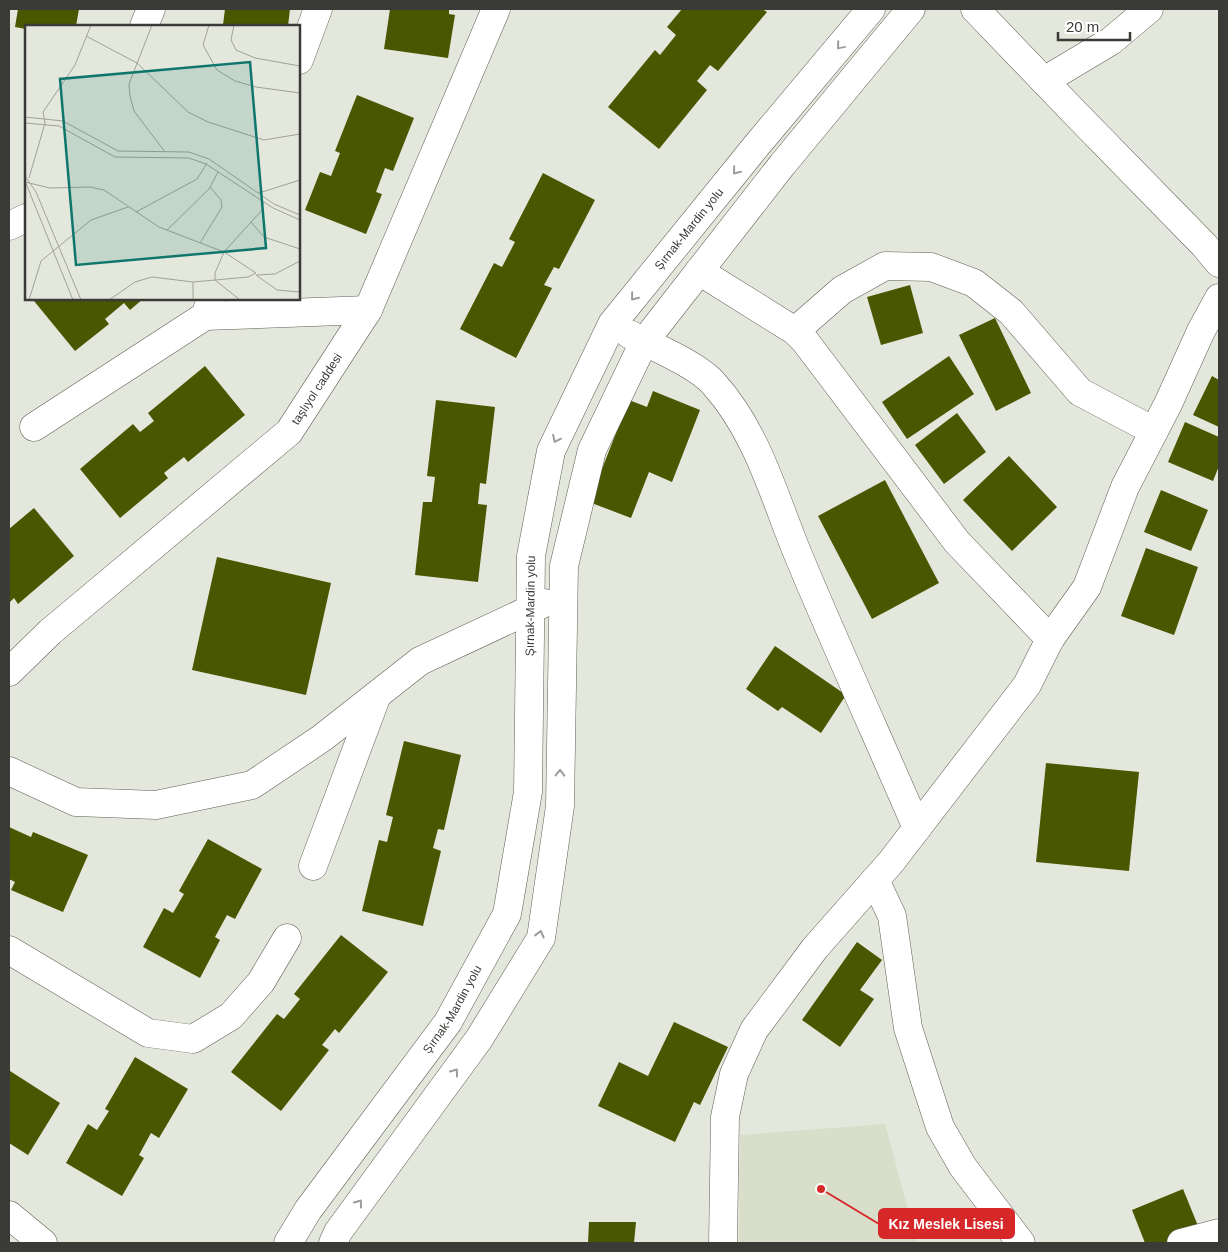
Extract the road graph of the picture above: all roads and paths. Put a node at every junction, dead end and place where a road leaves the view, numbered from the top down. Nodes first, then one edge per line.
1 (151, 9) edge
2 (318, 9) edge
3 (496, 9) edge
4 (911, 9) edge
5 (975, 9) edge
6 (1149, 9) edge
7 (866, 12) edge
8 (144, 25) edge
9 (300, 57) edge
10 (1044, 81) junction
11 (25, 218) edge
12 (9, 226) edge
13 (1219, 263) edge
14 (699, 271) junction
15 (1219, 298) edge
16 (208, 308) edge
17 (368, 310) junction
18 (612, 324) junction
19 (795, 330) junction
20 (644, 342) junction
21 (34, 427) dead end
22 (1154, 432) junction
23 (563, 596) junction
24 (530, 608) junction
25 (1050, 639) junction
26 (9, 672) edge
27 (377, 695) junction
28 (9, 771) edge
29 (917, 828) junction
30 (313, 866) dead end
31 (875, 880) junction
32 (287, 938) dead end
33 (9, 950) edge
34 (9, 1215) edge
35 (1219, 1233) edge
36 (43, 1243) edge
37 (288, 1243) edge
38 (332, 1243) edge
39 (723, 1243) edge
40 (1020, 1243) edge
41 (1181, 1243) edge

1 - 8 street
2 - 9 street
3 - 17 street, taşlıyol caddesi
4 - 14 street
5 - 10 street
6 - 10 street
7 -> 18 street, Şırnak-Mardin yolu
10 - 13 street
11 - 12 street
14 - 19 street
14 - 20 street
15 - 22 street
16 - 17 street
16 - 21 street
17 - 26 street, taşlıyol caddesi
18 - 20 street
18 -> 24 street, Şırnak-Mardin yolu
19 - 22 street
19 - 25 street
20 - 23 street
20 - 29 street
22 - 25 street
23 - 24 street
38 -> 23 street
24 - 27 street
24 - 37 street, Şırnak-Mardin yolu
25 - 29 street
27 - 28 street
27 - 30 street
29 - 31 street
31 - 39 street
31 - 40 street
32 - 33 street
34 - 36 street
35 - 41 street

